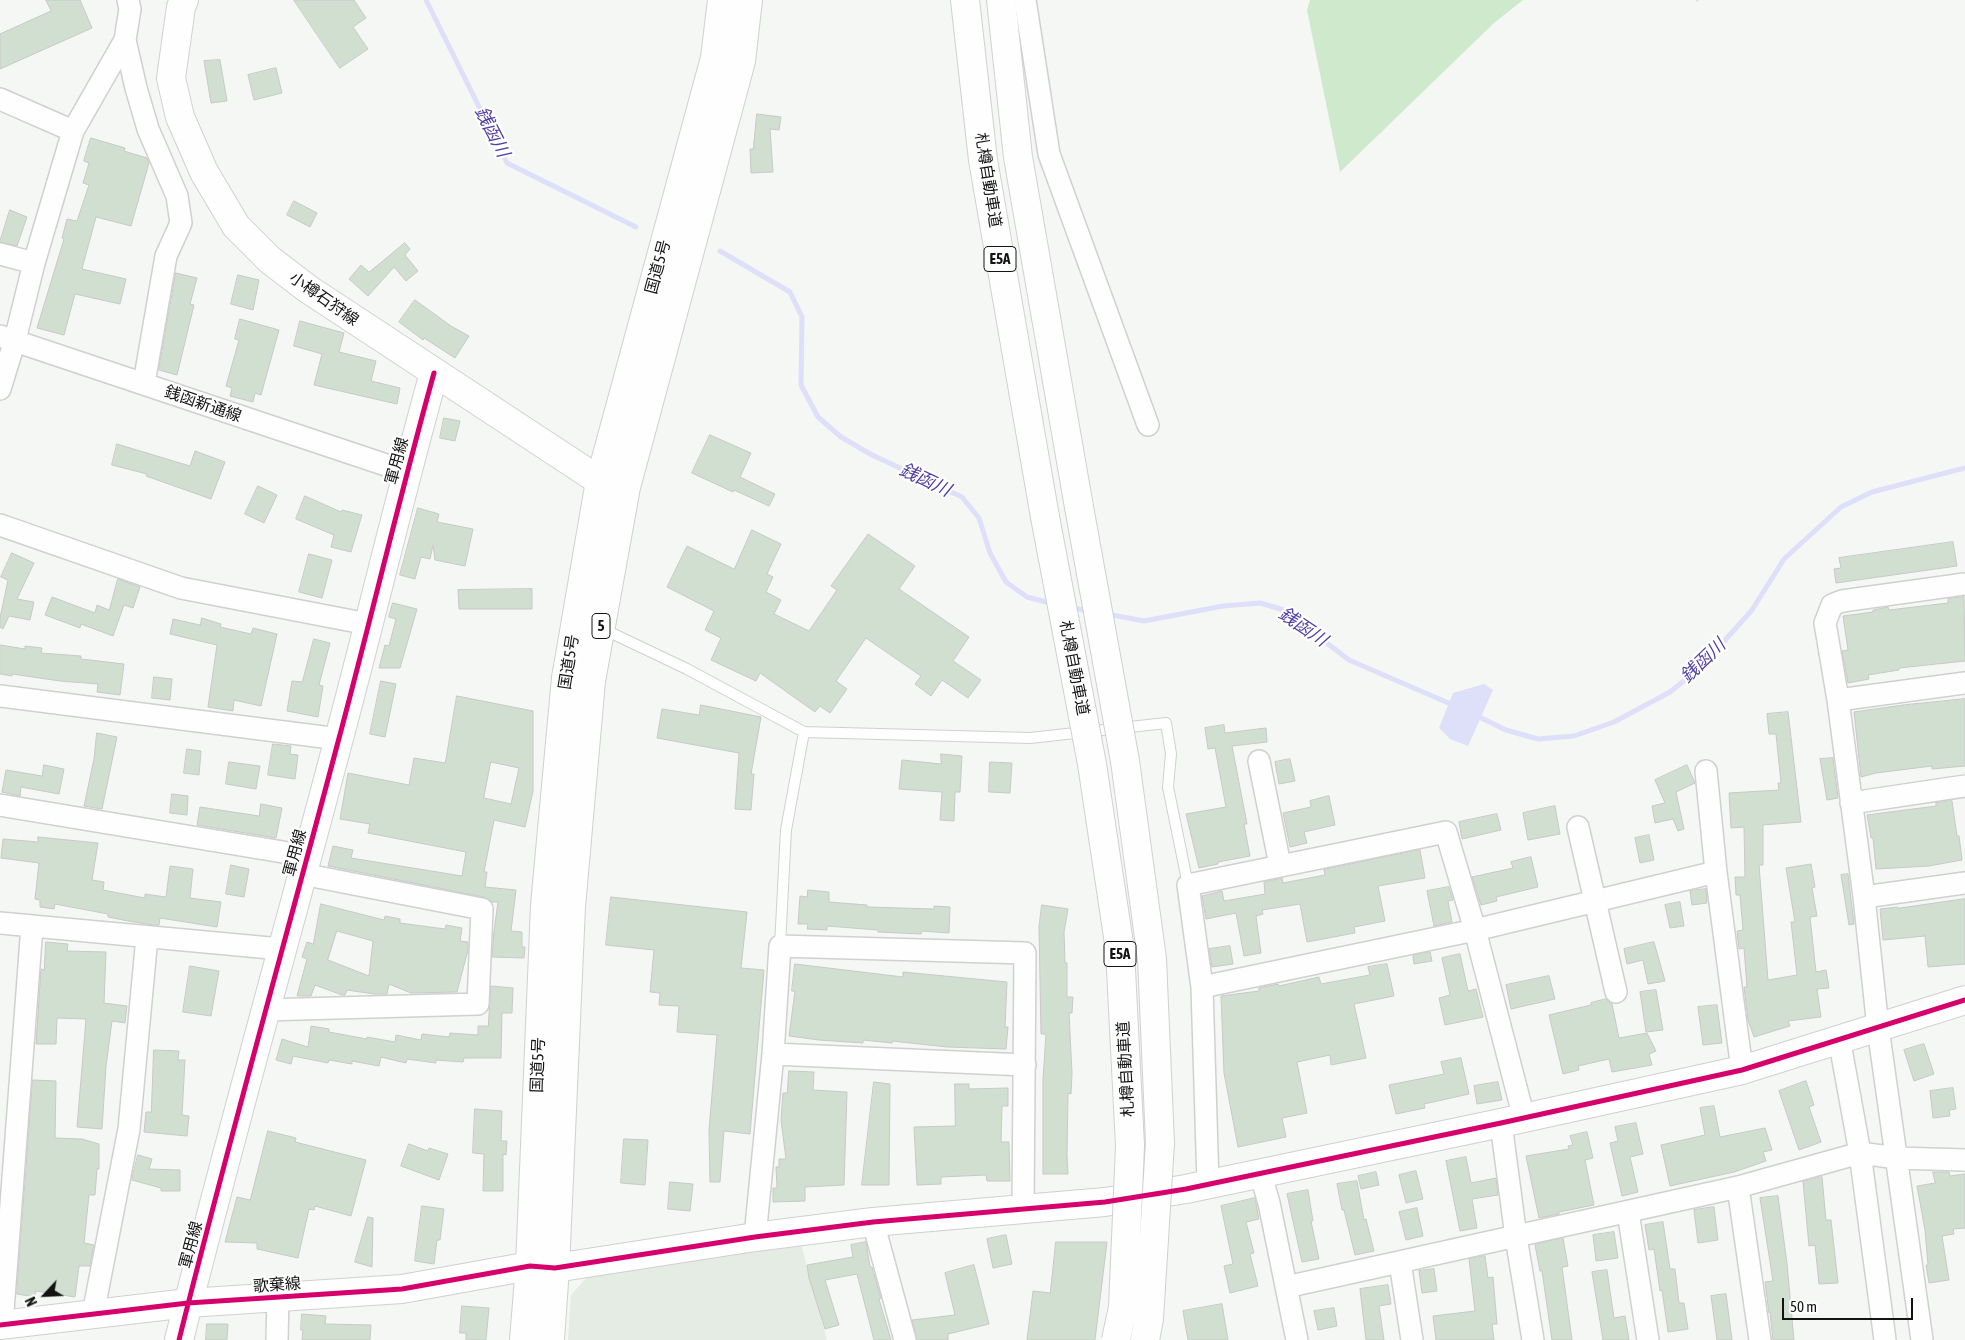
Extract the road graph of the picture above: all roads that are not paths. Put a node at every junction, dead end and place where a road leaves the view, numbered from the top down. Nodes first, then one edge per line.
1 (128, 0) edge
2 (184, 0) edge
3 (722, 0) edge
4 (748, 0) edge
5 (966, 0) edge
6 (1000, 0) edge
7 (1025, 0) edge
8 (125, 40) junction
9 (0, 99) edge
10 (73, 131) junction
11 (0, 254) edge
12 (34, 263) junction
13 (8, 338) edge
14 (434, 373) junction
15 (144, 383) junction
16 (0, 389) edge
17 (1148, 425) dead end
18 (407, 472) junction
19 (600, 481) junction
20 (626, 487) junction
21 (0, 525) edge
22 (1965, 584) edge
23 (368, 624) junction
24 (601, 628) junction
25 (1965, 683) edge
26 (0, 696) edge
27 (1838, 700) junction
28 (804, 732) junction
29 (339, 739) junction
30 (1259, 760) dead end
31 (1706, 771) dead end
32 (1965, 786) edge
33 (1851, 804) junction
34 (0, 805) edge
35 (1578, 827) dead end
36 (305, 865) junction
37 (1280, 865) junction
38 (1716, 872) junction
39 (1965, 883) edge
40 (1188, 885) junction
41 (1864, 897) junction
42 (1595, 901) junction
43 (0, 923) edge
44 (32, 926) junction
45 (1475, 930) junction
46 (147, 937) junction
47 (780, 946) junction
48 (282, 949) junction
49 (1202, 987) junction
50 (1616, 992) dead end
51 (1965, 1000) edge
52 (265, 1010) junction
53 (1878, 1028) junction
54 (1839, 1038) junction
55 (773, 1054) junction
56 (1025, 1065) junction
57 (1742, 1070) junction
58 (1512, 1121) junction
59 (1860, 1153) junction
60 (1897, 1158) junction
61 (1965, 1160) edge
62 (1260, 1172) junction
63 (1208, 1184) junction
64 (1738, 1188) junction
65 (1023, 1209) junction
66 (1628, 1212) junction
67 (873, 1222) junction
68 (755, 1237) junction
69 (1516, 1237) junction
70 (1400, 1262) junction
71 (542, 1267) junction
72 (1286, 1287) junction
73 (278, 1298) junction
74 (188, 1304) junction
75 (93, 1314) junction
76 (1, 1325) edge
77 (179, 1340) edge
78 (277, 1340) edge
79 (524, 1340) edge
80 (550, 1340) edge
81 (905, 1340) edge
82 (1116, 1340) edge
83 (1145, 1340) edge
84 (1297, 1340) edge
85 (1412, 1340) edge
86 (1533, 1340) edge
87 (1648, 1340) edge
88 (1760, 1340) edge
89 (1885, 1340) edge
90 (1922, 1340) edge

1 - 8 street
2 - 14 main road, 小樽石狩線
3 - 19 main road, 国道5号 / 5
4 - 20 main road, 国道5号 / 5
5 - 82 main road, 札樽自動車道 / E5A, bridge
6 - 83 main road, 札樽自動車道 / E5A, bridge
7 - 17 street
8 - 10 street
8 - 15 street
9 - 10 street
10 - 12 street
11 - 12 street
12 - 13 street
13 - 15 street, 銭函新通線
13 - 16 street
14 - 18 main road, 軍用線
14 - 19 main road, 小樽石狩線
15 - 18 street, 銭函新通線
18 - 23 main road, 軍用線
19 - 20 main road, 小樽石狩線
19 - 71 main road, 国道5号 / 5
20 - 24 main road, 国道5号 / 5
21 - 23 street
22 - 27 street
23 - 29 main road, 軍用線
24 - 28 lane
24 - 71 main road, 国道5号 / 5
25 - 27 street
26 - 29 street
27 - 33 street
28 - 40 lane
28 - 47 lane
29 - 36 main road, 軍用線
30 - 37 street
31 - 38 street
32 - 33 street
33 - 41 street
34 - 36 street
35 - 42 street
36 - 48 main road, 軍用線
36 - 52 street
37 - 40 street
37 - 45 street
38 - 42 street
38 - 57 street
39 - 41 street
40 - 49 street
41 - 53 street
42 - 45 street
42 - 50 street
43 - 44 street
44 - 46 street
44 - 76 street
45 - 49 street
45 - 58 street
46 - 48 street
46 - 75 street
47 - 55 street
47 - 56 street
48 - 52 main road, 軍用線
49 - 63 street
51 - 53 main road, 歌棄線
52 - 74 main road, 軍用線
53 - 54 main road, 歌棄線
53 - 60 street
54 - 57 main road, 歌棄線
54 - 59 street
55 - 56 street
55 - 68 street
56 - 65 street
57 - 58 main road, 歌棄線
58 - 62 main road, 歌棄線
58 - 69 street
59 - 60 street
59 - 64 street
59 - 89 street
60 - 61 street
60 - 90 street
62 - 63 main road, 歌棄線
62 - 72 street
63 - 65 main road, 歌棄線
64 - 66 street
64 - 88 street
65 - 67 main road, 歌棄線
66 - 69 street
66 - 87 street
67 - 68 main road, 歌棄線
67 - 81 street
68 - 71 main road, 歌棄線
69 - 70 street
69 - 86 street
70 - 72 street
70 - 85 street
71 - 73 main road, 歌棄線
71 - 79 main road, 国道5号 / 5
71 - 80 main road, 国道5号 / 5
72 - 84 street
73 - 74 main road, 歌棄線
73 - 78 street
74 - 75 main road, 歌棄線
74 - 77 main road, 軍用線
75 - 76 main road, 歌棄線

